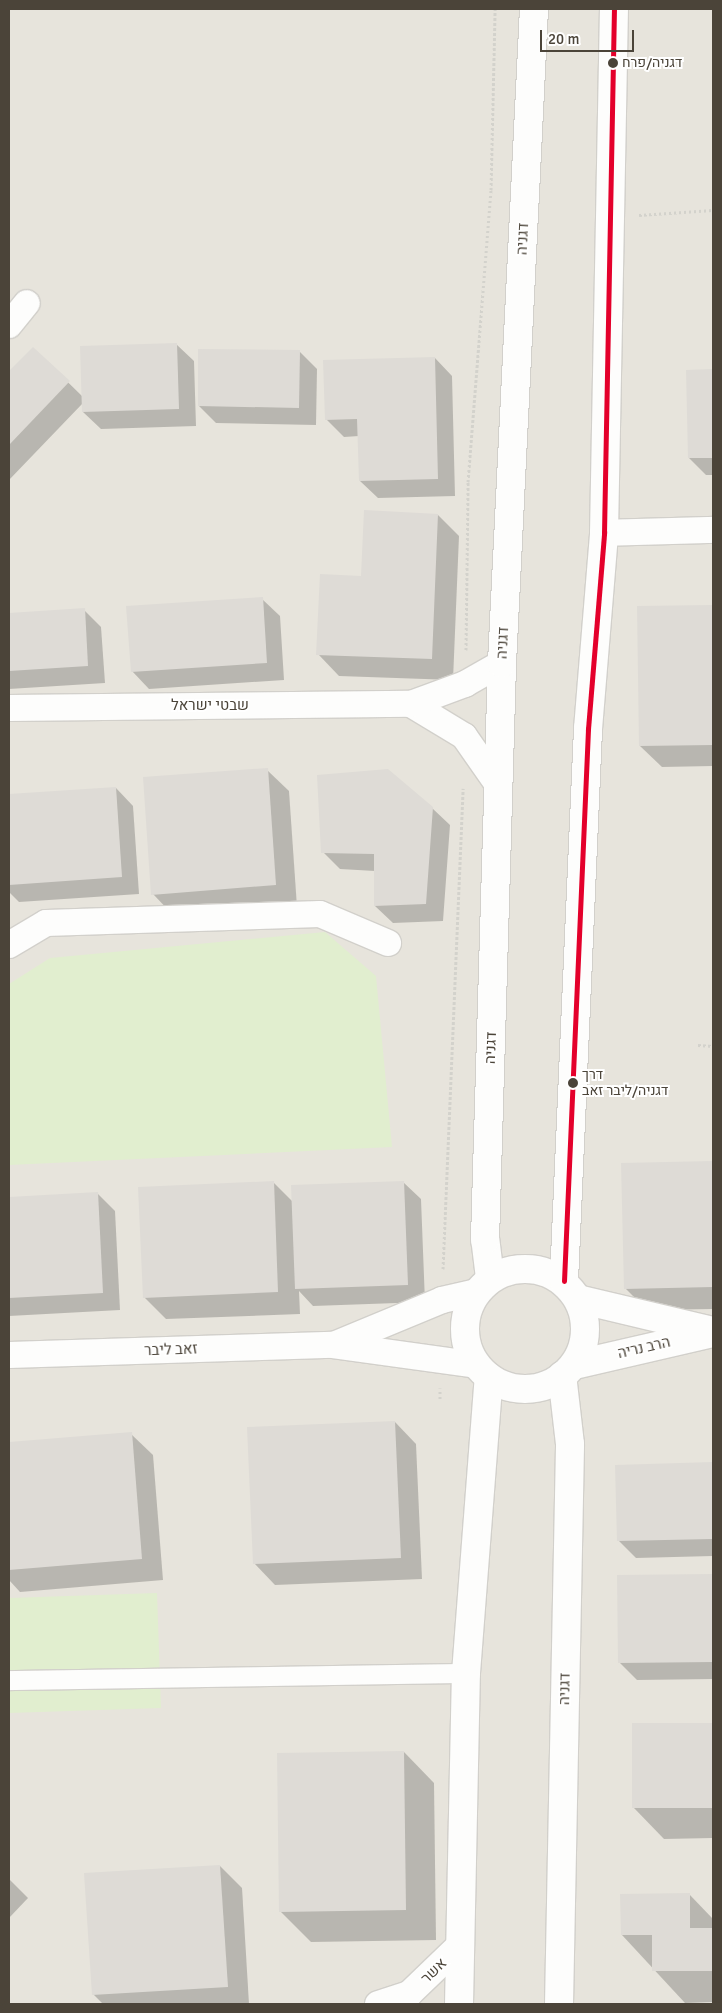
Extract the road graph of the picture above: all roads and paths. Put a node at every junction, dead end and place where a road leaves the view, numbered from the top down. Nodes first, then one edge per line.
1 (534, 9) edge
2 (614, 9) edge
3 (713, 210) edge
4 (611, 217) junction
5 (27, 303) dead end
6 (9, 324) edge
7 (713, 530) edge
8 (604, 533) junction
9 (502, 663) junction
10 (411, 704) junction
11 (9, 708) edge
12 (500, 786) junction
13 (388, 943) dead end
14 (9, 945) edge
15 (698, 1045) dead end
16 (713, 1046) edge
17 (483, 1285) junction
18 (571, 1290) junction
19 (713, 1332) edge
20 (333, 1345) junction
21 (9, 1355) edge
22 (568, 1370) junction
23 (483, 1371) junction
24 (466, 1672) junction
25 (9, 1680) edge
26 (460, 1945) junction
27 (378, 2004) edge
28 (459, 2004) edge
29 (559, 2004) edge

1 - 9 street, דגניה
2 - 4 street
3 - 4 path
4 - 8 street
5 - 6 street
7 - 8 street
8 - 18 street
9 - 10 street, שבטי ישראל
9 - 12 street, דגניה
10 - 11 street, שבטי ישראל
10 - 12 street
12 - 17 street, דגניה
13 - 14 street
15 - 16 path
17 - 18 street
17 - 20 street, זאב ליבר
17 - 23 street
18 - 19 street, הרב נריה
18 - 22 street
19 - 22 street, הרב נריה
20 - 21 street, זאב ליבר
20 - 23 street, זאב ליבר
22 - 23 street
22 - 29 street, דגניה
23 - 24 street
24 - 25 street
24 - 26 street
26 - 27 street, אשר
26 - 28 street

